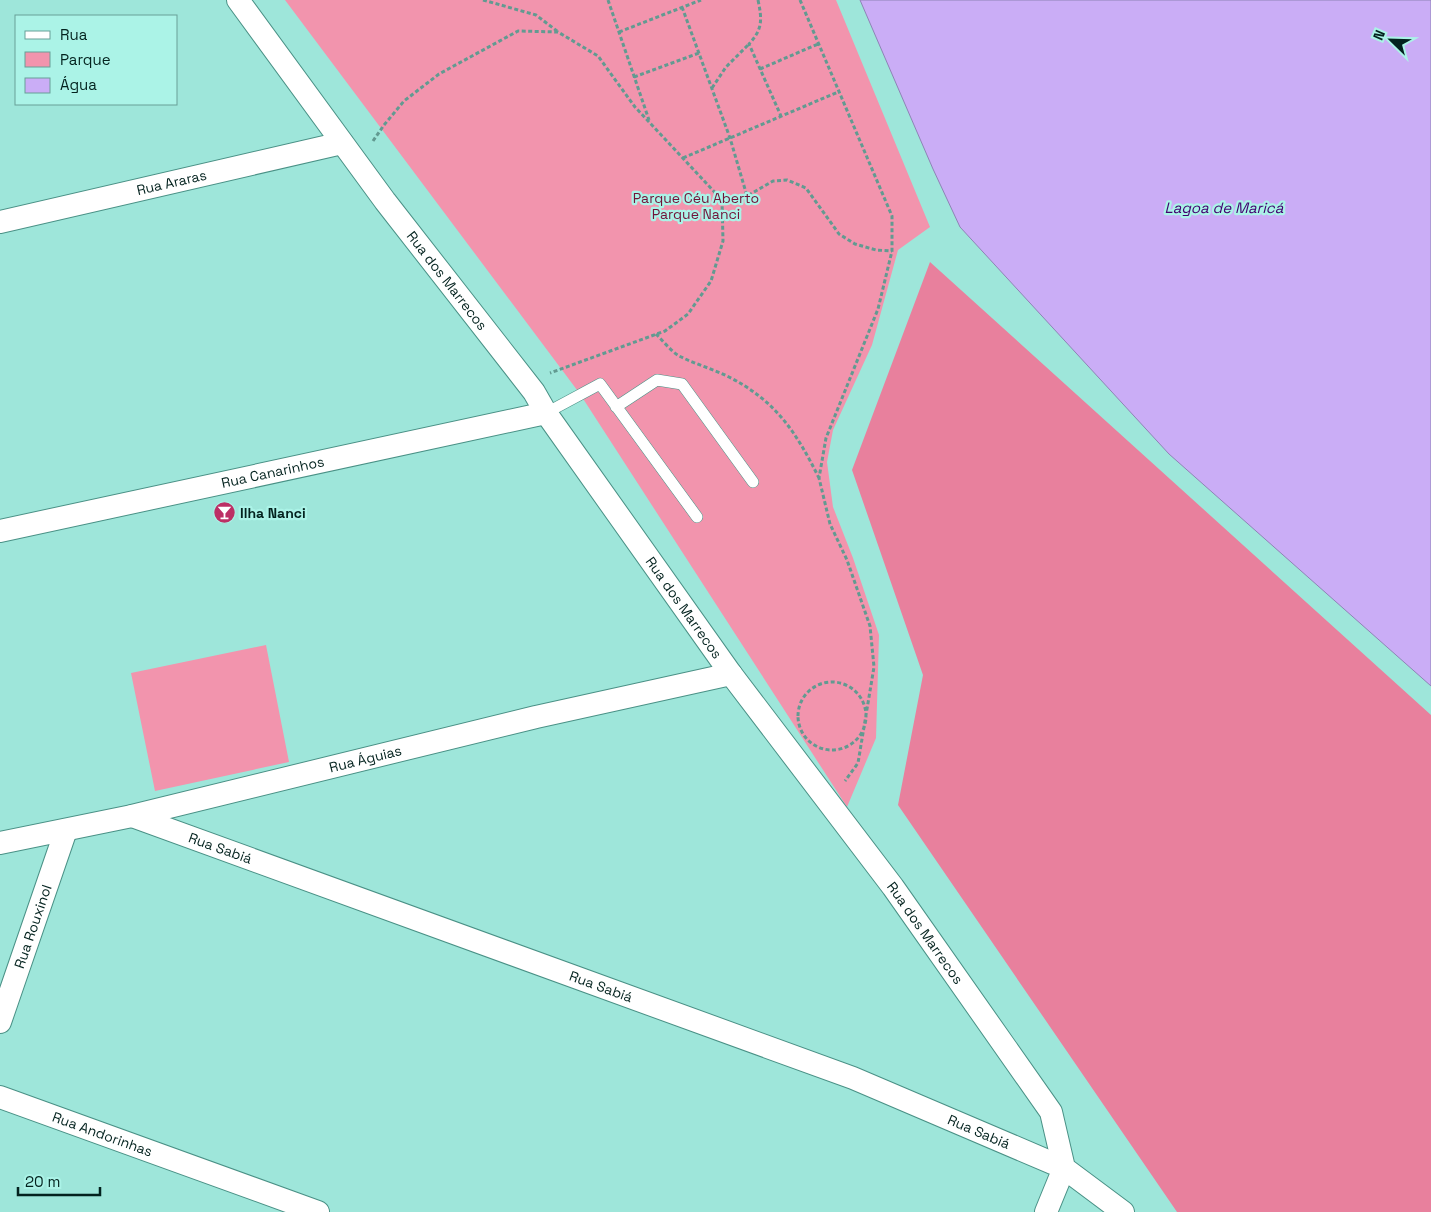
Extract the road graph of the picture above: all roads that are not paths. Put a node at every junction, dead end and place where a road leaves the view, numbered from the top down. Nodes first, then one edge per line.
1 (238, 0) edge
2 (342, 143) junction
3 (0, 222) edge
4 (616, 407) junction
5 (546, 413) junction
6 (753, 482) dead end
7 (697, 517) dead end
8 (0, 530) edge
9 (731, 674) junction
10 (132, 816) junction
11 (66, 830) junction
12 (0, 843) edge
13 (0, 1022) edge
14 (0, 1097) edge
15 (1064, 1168) junction
16 (318, 1212) edge
17 (1046, 1212) edge
18 (1123, 1212) edge

1 - 2 street, Rua dos Marrecos
2 - 3 street, Rua Araras
2 - 5 street, Rua dos Marrecos
4 - 5 lane
4 - 6 lane
4 - 7 lane
5 - 8 street, Rua Canarinhos
5 - 9 street, Rua dos Marrecos
9 - 10 street, Rua Águias
9 - 15 street, Rua dos Marrecos
10 - 11 street, Rua Águias
10 - 15 street, Rua Sabiá
11 - 12 street, Rua Águias
11 - 13 street, Rua Rouxinol
14 - 16 street, Rua Andorinhas
15 - 17 street
15 - 18 street

